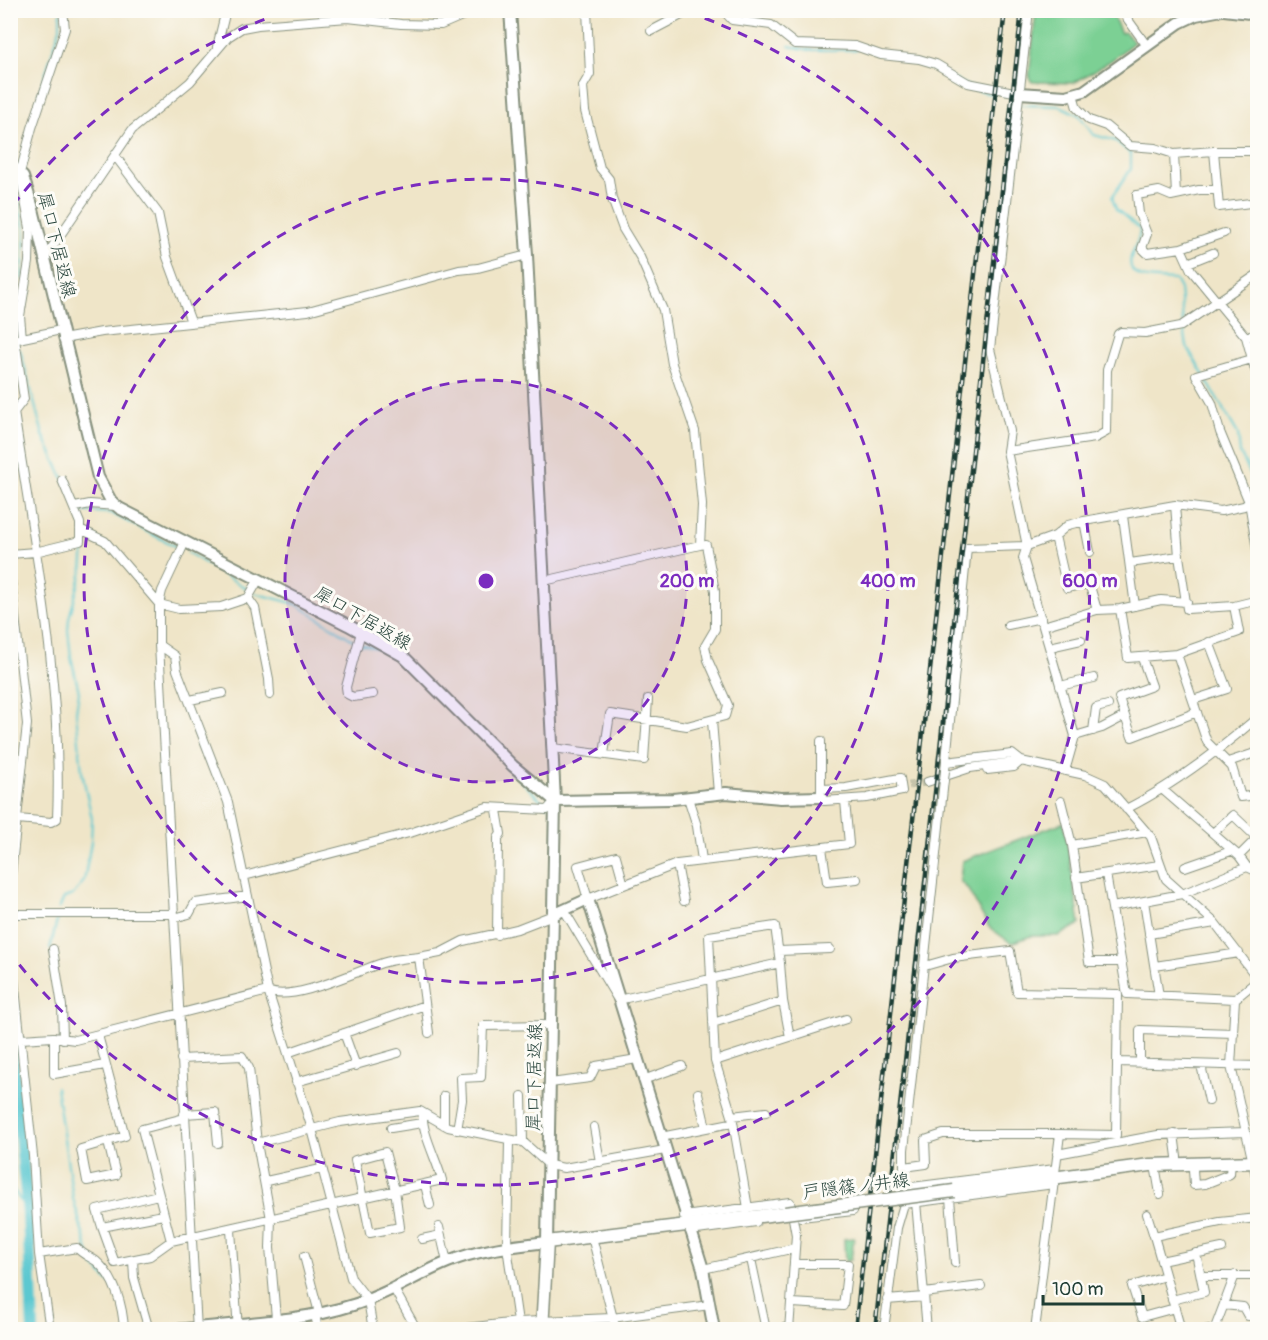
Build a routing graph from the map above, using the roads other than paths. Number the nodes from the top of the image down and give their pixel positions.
1 (63, 10) edge
2 (226, 10) edge
3 (476, 10) edge
4 (510, 10) edge
5 (547, 10) edge
6 (564, 10) edge
7 (587, 10) edge
8 (691, 10) edge
9 (723, 10) edge
10 (1029, 10) edge
11 (1121, 10) edge
12 (1223, 10) edge
13 (1257, 14) edge
14 (651, 32) dead end
15 (1147, 46) junction
16 (217, 47) junction
17 (1019, 93) junction
18 (1073, 94) junction
19 (1214, 151) junction
20 (1257, 151) edge
21 (1174, 154) junction
22 (116, 157) junction
23 (10, 164) edge
24 (20, 173) junction
25 (1217, 190) junction
26 (1176, 195) junction
27 (1257, 202) edge
28 (1224, 233) dead end
29 (1181, 248) junction
30 (1214, 253) dead end
31 (527, 255) junction
32 (44, 259) junction
33 (1188, 263) junction
34 (1257, 274) edge
35 (1218, 302) junction
36 (191, 322) junction
37 (62, 334) junction
38 (1257, 334) edge
39 (1246, 337) junction
40 (16, 339) edge
41 (1252, 358) junction
42 (1257, 380) edge
43 (1007, 451) junction
44 (62, 480) dead end
45 (1249, 502) junction
46 (1175, 505) junction
47 (78, 506) junction
48 (116, 506) junction
49 (1123, 516) junction
50 (1084, 521) junction
51 (84, 530) junction
52 (1054, 536) junction
53 (185, 542) junction
54 (706, 545) dead end
55 (1026, 546) junction
56 (35, 552) junction
57 (1090, 552) dead end
58 (10, 554) edge
59 (1179, 556) junction
60 (1257, 556) edge
61 (1131, 563) junction
62 (10, 571) edge
63 (259, 579) junction
64 (544, 580) junction
65 (248, 598) junction
66 (1257, 600) edge
67 (1186, 602) junction
68 (159, 604) junction
69 (1136, 606) junction
70 (1234, 606) junction
71 (1120, 609) junction
72 (1096, 610) junction
73 (1042, 622) junction
74 (1008, 625) dead end
75 (361, 632) junction
76 (1081, 640) dead end
77 (1209, 642) junction
78 (159, 645) junction
79 (1050, 647) junction
80 (1177, 654) junction
81 (1142, 658) junction
82 (1094, 678) dead end
83 (1060, 686) junction
84 (223, 693) dead end
85 (373, 694) dead end
86 (270, 695) dead end
87 (648, 699) dead end
88 (190, 700) junction
89 (1193, 700) junction
90 (1108, 705) dead end
91 (1197, 712) junction
92 (1125, 716) junction
93 (1257, 717) edge
94 (646, 720) junction
95 (712, 721) junction
96 (1093, 731) junction
97 (1075, 736) junction
98 (821, 741) dead end
99 (553, 748) junction
100 (1215, 751) junction
101 (1257, 752) edge
102 (604, 754) junction
103 (1021, 761) junction
104 (1228, 762) junction
105 (946, 767) junction
106 (1065, 771) junction
107 (944, 781) junction
108 (927, 782) tunnel mouth
109 (897, 788) tunnel mouth
110 (1163, 790) junction
111 (718, 793) junction
112 (821, 793) junction
113 (1257, 795) edge
114 (688, 798) junction
115 (555, 801) junction
116 (845, 801) junction
117 (1061, 801) dead end
118 (1125, 808) junction
119 (497, 810) junction
120 (18, 819) junction
121 (1147, 832) junction
122 (1213, 832) junction
123 (1071, 845) junction
124 (822, 848) junction
125 (1231, 851) junction
126 (1239, 856) junction
127 (702, 860) junction
128 (677, 864) junction
129 (1159, 865) junction
130 (1185, 867) dead end
131 (1247, 867) junction
132 (1257, 872) edge
133 (1106, 874) junction
134 (244, 876) junction
135 (1076, 878) junction
136 (857, 879) dead end
137 (10, 884) edge
138 (624, 885) junction
139 (1182, 894) junction
140 (248, 896) junction
141 (588, 899) junction
142 (684, 901) dead end
143 (1144, 901) junction
144 (1112, 906) junction
145 (564, 910) junction
146 (10, 914) edge
147 (553, 915) junction
148 (174, 916) junction
149 (1215, 923) junction
150 (1149, 933) junction
151 (497, 935) junction
152 (10, 941) edge
153 (830, 948) dead end
154 (53, 949) dead end
155 (779, 951) junction
156 (1239, 953) junction
157 (419, 957) junction
158 (1121, 962) junction
159 (780, 963) junction
160 (925, 966) junction
161 (1155, 966) junction
162 (1257, 979) edge
163 (710, 981) junction
164 (268, 991) junction
165 (1159, 996) junction
166 (1234, 999) junction
167 (618, 1000) junction
168 (783, 1000) junction
169 (425, 1005) junction
170 (179, 1016) junction
171 (846, 1019) dead end
172 (713, 1023) junction
173 (551, 1025) junction
174 (344, 1033) junction
175 (429, 1033) dead end
176 (1234, 1033) junction
177 (98, 1035) junction
178 (790, 1036) junction
179 (54, 1037) junction
180 (21, 1039) junction
181 (63, 1039) junction
182 (290, 1052) junction
183 (398, 1053) dead end
184 (181, 1059) junction
185 (637, 1059) junction
186 (715, 1061) junction
187 (1118, 1062) junction
188 (1140, 1063) junction
189 (105, 1065) junction
190 (1201, 1065) junction
191 (356, 1066) junction
192 (682, 1066) dead end
193 (1231, 1066) junction
194 (1257, 1066) edge
195 (643, 1080) junction
196 (296, 1082) junction
197 (550, 1083) junction
198 (698, 1093) dead end
199 (444, 1096) dead end
200 (522, 1096) dead end
201 (1209, 1101) dead end
202 (766, 1112) dead end
203 (423, 1113) junction
204 (184, 1116) junction
205 (732, 1120) junction
206 (422, 1123) junction
207 (444, 1125) junction
208 (594, 1127) dead end
209 (391, 1128) dead end
210 (706, 1128) junction
211 (312, 1129) junction
212 (457, 1130) junction
213 (1246, 1132) junction
214 (1060, 1134) junction
215 (1174, 1134) junction
216 (661, 1137) junction
217 (1117, 1139) junction
218 (509, 1141) junction
219 (108, 1142) junction
220 (523, 1142) junction
221 (218, 1143) dead end
222 (256, 1143) junction
223 (665, 1150) junction
224 (1057, 1154) junction
225 (1177, 1157) dead end
226 (600, 1162) junction
227 (1231, 1162) junction
228 (1255, 1162) edge
229 (549, 1165) junction
230 (1155, 1165) junction
231 (904, 1167) junction
232 (321, 1169) junction
233 (1193, 1169) dead end
234 (1055, 1177) junction
235 (266, 1181) junction
236 (425, 1185) junction
237 (1257, 1185) edge
238 (904, 1188) junction
239 (394, 1190) junction
240 (1160, 1194) dead end
241 (158, 1195) junction
242 (952, 1195) junction
243 (360, 1197) junction
244 (916, 1202) junction
245 (904, 1204) junction
246 (330, 1205) junction
247 (430, 1205) dead end
248 (748, 1208) junction
249 (853, 1212) dead end
250 (1147, 1214) dead end
251 (163, 1215) junction
252 (789, 1215) junction
253 (1257, 1218) edge
254 (272, 1219) junction
255 (687, 1224) junction
256 (102, 1227) junction
257 (231, 1230) junction
258 (1154, 1236) junction
259 (592, 1237) junction
260 (191, 1238) junction
261 (422, 1239) dead end
262 (171, 1241) junction
263 (547, 1242) junction
264 (507, 1247) junction
265 (795, 1248) junction
266 (1222, 1248) dead end
267 (1196, 1253) junction
268 (39, 1254) junction
269 (304, 1256) dead end
270 (751, 1259) junction
271 (133, 1260) junction
272 (1161, 1261) junction
273 (447, 1262) junction
274 (115, 1263) junction
275 (955, 1263) dead end
276 (99, 1264) junction
277 (794, 1264) junction
278 (703, 1269) junction
279 (1235, 1275) junction
280 (1165, 1276) junction
281 (1202, 1276) junction
282 (1257, 1276) edge
283 (981, 1286) dead end
284 (393, 1289) junction
285 (924, 1295) junction
286 (368, 1300) junction
287 (886, 1300) junction
288 (792, 1303) junction
289 (1174, 1304) junction
290 (711, 1305) junction
291 (1224, 1305) junction
292 (317, 1314) junction
293 (1257, 1315) edge
294 (612, 1318) junction
295 (518, 1322) junction
296 (277, 1324) edge
297 (542, 1325) edge
298 (238, 1326) edge
299 (197, 1328) edge
300 (490, 1328) edge
301 (789, 1328) edge
302 (1181, 1328) edge
303 (50, 1329) edge
304 (124, 1329) edge
305 (149, 1329) edge
306 (176, 1329) edge
307 (318, 1329) edge
308 (373, 1329) edge
309 (417, 1329) edge
310 (449, 1329) edge
311 (616, 1329) edge
312 (714, 1329) edge
313 (765, 1329) edge
314 (774, 1329) edge
315 (884, 1329) edge
316 (927, 1329) edge
317 (1035, 1329) edge
318 (1163, 1329) edge
319 (1205, 1329) edge

1 - 24 street
2 - 16 street
3 - 16 street
4 - 31 street
5 - 6 street
7 - 64 street
8 - 14 street
9 - 17 street
10 - 17 street
11 - 15 street
12 - 13 street
12 - 15 street
15 - 18 street
16 - 22 street
17 - 18 street
17 - 43 street
18 - 21 street
19 - 20 street
19 - 21 street
19 - 25 street
21 - 26 street
22 - 32 street
22 - 36 street
23 - 24 street, 犀口下居返線
24 - 32 street, 犀口下居返線
24 - 40 street
25 - 26 street
25 - 27 street
26 - 29 street
28 - 29 street
29 - 33 street
30 - 33 street
31 - 36 street
31 - 64 street
32 - 37 street, 犀口下居返線
33 - 35 street
34 - 35 street
35 - 39 street
35 - 43 street
36 - 37 street
37 - 40 street
37 - 48 street, 犀口下居返線
38 - 39 street
39 - 41 street
40 - 56 street
41 - 42 street
41 - 45 street
43 - 55 street
44 - 47 street
45 - 46 street
45 - 60 street
46 - 49 street
46 - 59 street
47 - 48 street
47 - 51 street
48 - 53 street, 犀口下居返線
49 - 50 street
49 - 61 street
50 - 52 street
50 - 57 street
51 - 56 street
51 - 68 street
52 - 55 street
52 - 72 street
53 - 63 street, 犀口下居返線
53 - 68 street
54 - 95 street
55 - 73 street
55 - 105 street
56 - 58 street
56 - 120 street
59 - 61 street
59 - 67 street
61 - 69 street
62 - 120 street
63 - 65 street
63 - 75 street, 犀口下居返線
64 - 99 street
65 - 68 street
65 - 86 street
66 - 70 street
67 - 69 street
67 - 70 street
68 - 78 street
69 - 71 street
70 - 77 street
71 - 72 street
71 - 81 street
72 - 73 street
73 - 74 street
73 - 79 street
75 - 85 street
75 - 115 street, 犀口下居返線
76 - 79 street
77 - 80 street
77 - 89 street
78 - 88 street
78 - 148 street
79 - 83 street
80 - 81 street
80 - 89 street
81 - 92 street
82 - 83 street
83 - 97 street
84 - 88 street
87 - 94 street
88 - 134 street
89 - 91 street
90 - 96 street
91 - 92 street
91 - 100 street
92 - 96 street
93 - 100 street
94 - 95 street
94 - 102 street
94 - 102 street
95 - 111 street
96 - 97 street
97 - 106 street
98 - 112 street
99 - 102 street
99 - 115 street
100 - 104 street
100 - 110 street
101 - 104 street
103 - 105 street
103 - 106 street
103 - 107 street
103 - 108 street
104 - 113 street
105 - 107 street, bridge
106 - 118 street
107 - 160 street
109 - 112 street
110 - 118 street
110 - 122 street
111 - 112 street
111 - 114 street
112 - 116 street
112 - 116 street
114 - 115 street
114 - 127 street
115 - 119 street
115 - 147 street, 犀口下居返線
116 - 124 street
117 - 123 street
118 - 121 street
119 - 134 street
119 - 151 street
120 - 137 street
121 - 123 street
121 - 129 street
122 - 125 street
122 - 126 street
123 - 135 street
124 - 127 street
124 - 136 street
125 - 126 street
125 - 130 street
126 - 131 street
127 - 128 street
128 - 138 street
128 - 142 street
129 - 133 street
129 - 139 street
131 - 132 street
131 - 139 street
133 - 135 street
133 - 144 street
134 - 140 street
135 - 158 street
138 - 141 street
138 - 141 street
139 - 143 street
139 - 149 street
140 - 148 street
140 - 164 street
141 - 145 street
141 - 167 street
143 - 144 street
143 - 150 street
144 - 158 street
145 - 147 street
145 - 167 street
146 - 148 street
147 - 151 street
147 - 173 street, 犀口下居返線
148 - 170 street
149 - 150 street
149 - 156 street
150 - 161 street
151 - 157 street
152 - 180 street
153 - 155 street
154 - 181 street
155 - 159 street
155 - 163 street
156 - 161 street
156 - 162 street
157 - 164 street
157 - 169 street
158 - 165 street
159 - 163 street
159 - 168 street
160 - 187 street
160 - 231 street
161 - 165 street
162 - 166 street
163 - 167 street
163 - 172 street
164 - 170 street
164 - 182 street
165 - 166 street
166 - 176 street
167 - 185 street
168 - 172 street
168 - 178 street
169 - 174 street
169 - 175 street
170 - 177 street
170 - 184 street
171 - 178 street
172 - 186 street
173 - 197 street, 犀口下居返線
173 - 212 street
174 - 182 street
174 - 191 street
176 - 188 street
176 - 193 street
177 - 181 street
177 - 189 street
178 - 186 street
179 - 180 street
179 - 181 street
179 - 189 street
180 - 268 street
182 - 196 street
183 - 191 street
184 - 204 street
184 - 222 street
185 - 195 street
185 - 197 street
186 - 205 street
187 - 188 street
187 - 217 street
188 - 190 street
189 - 219 street
190 - 193 street
190 - 201 street
191 - 196 street
192 - 195 street
193 - 194 street
193 - 213 street
195 - 216 street
196 - 211 street
197 - 229 street, 犀口下居返線
198 - 210 street
199 - 207 street
200 - 220 street
202 - 205 street
203 - 206 street
203 - 207 street
203 - 211 street
204 - 221 street
204 - 241 street
204 - 260 street
205 - 210 street
205 - 248 street
206 - 209 street
206 - 236 street
207 - 212 street
208 - 226 street
210 - 216 street
211 - 222 street
211 - 232 street
212 - 218 street
213 - 215 street
213 - 228 street
214 - 217 street
214 - 224 street
214 - 231 street
215 - 217 street
215 - 225 street
216 - 223 street
217 - 224 street
218 - 220 street
218 - 264 street
219 - 219 street
220 - 229 street
222 - 235 street
223 - 226 street
223 - 255 street
224 - 234 street
226 - 229 street
227 - 228 main road, 戸隠篠ノ井線
227 - 230 main road, 戸隠篠ノ井線
227 - 233 street
228 - 237 street
229 - 263 street, 犀口下居返線
230 - 234 main road, 戸隠篠ノ井線
230 - 240 street
231 - 238 street
232 - 235 street
232 - 246 street
234 - 238 street
234 - 242 main road, 戸隠篠ノ井線
234 - 317 street
235 - 254 street
236 - 239 street
236 - 247 street
238 - 245 street
239 - 243 street
239 - 243 street
239 - 243 street
241 - 251 street
241 - 256 street
242 - 244 street
242 - 252 main road, 戸隠篠ノ井線, bridge
242 - 275 street
243 - 246 street
244 - 245 street
244 - 285 street
245 - 287 street
246 - 254 street
246 - 286 street
248 - 252 street
248 - 255 street
249 - 252 street
250 - 258 street
251 - 256 street
251 - 262 street
252 - 255 main road, 戸隠篠ノ井線
252 - 265 street
253 - 258 street
254 - 257 street
254 - 296 street
255 - 259 main road, 戸隠篠ノ井線
255 - 278 street
256 - 274 street
257 - 260 street
257 - 298 street
258 - 272 street
259 - 263 main road, 戸隠篠ノ井線
259 - 294 street
260 - 262 street
260 - 299 street
261 - 273 street
262 - 271 street
263 - 264 street
263 - 297 main road
264 - 273 street
264 - 295 street
265 - 270 street
265 - 277 street
266 - 267 street
267 - 272 street
267 - 281 street
268 - 276 street
268 - 303 street
269 - 292 street
270 - 278 street
270 - 313 street
271 - 274 street
271 - 305 street
272 - 280 street
273 - 284 street
274 - 276 street
276 - 304 street
277 - 288 street
277 - 288 street
278 - 290 street
279 - 281 street
279 - 282 street
279 - 291 street
280 - 289 street
280 - 289 street
281 - 289 street
283 - 285 street
284 - 286 street
284 - 309 street
285 - 287 street
285 - 316 street
286 - 292 street
286 - 308 street
287 - 315 street
288 - 301 street
289 - 302 street
290 - 294 street
290 - 312 street
291 - 293 street
291 - 319 street
292 - 296 street
292 - 307 street
294 - 297 street
294 - 311 street
295 - 297 street
295 - 300 street
296 - 298 street
298 - 299 street
299 - 306 street
300 - 310 street
301 - 314 street
302 - 318 street

